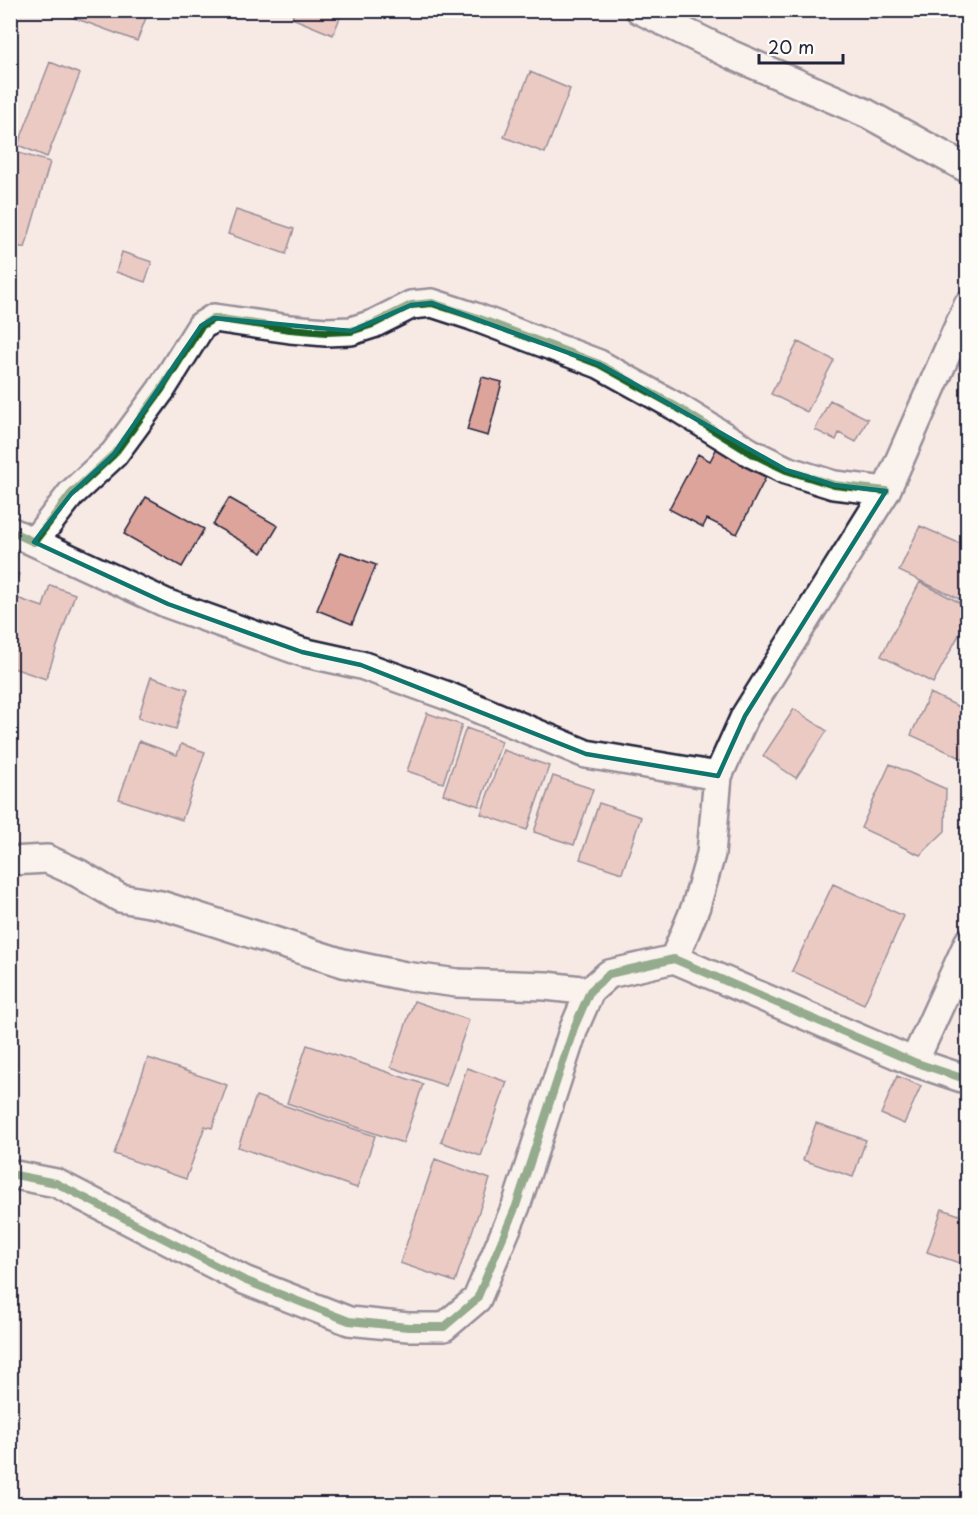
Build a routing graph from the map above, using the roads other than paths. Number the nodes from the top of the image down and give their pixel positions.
1 (640, 10) edge
2 (968, 169) edge
3 (968, 305) edge
4 (886, 492) junction
5 (22, 537) edge
6 (718, 776) junction
7 (10, 861) edge
8 (968, 944) edge
9 (674, 959) junction
10 (590, 991) junction
11 (914, 1062) junction
12 (968, 1080) edge
13 (10, 1174) edge

1 - 2 street
3 - 4 street
4 - 5 street
4 - 6 street
5 - 6 street
6 - 9 street
7 - 10 street
8 - 11 street
9 - 10 street
9 - 11 street
10 - 13 street
11 - 12 street

